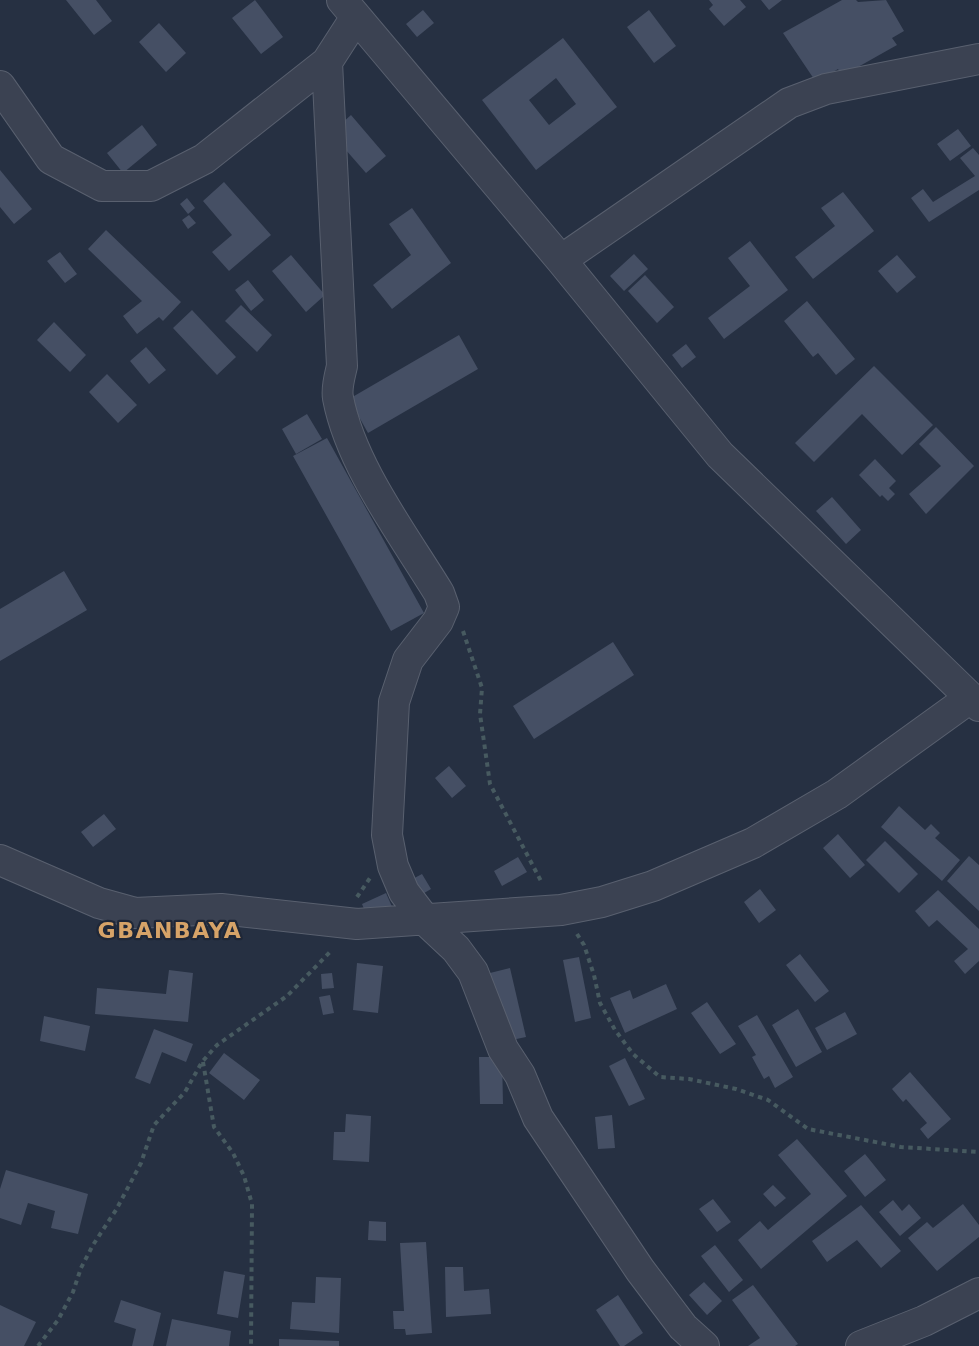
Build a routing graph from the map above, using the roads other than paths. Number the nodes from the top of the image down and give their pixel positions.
1 (349, 8) edge
2 (979, 58) edge
3 (327, 62) junction
4 (0, 86) edge
5 (561, 260) junction
6 (974, 702) edge
7 (0, 860) edge
8 (426, 921) junction
9 (979, 1293) edge
10 (704, 1346) edge
11 (861, 1346) edge

1 - 3 street
1 - 5 street
2 - 5 street
3 - 4 street
3 - 8 street
5 - 6 street
6 - 8 street
7 - 8 street
8 - 10 street
9 - 11 street

